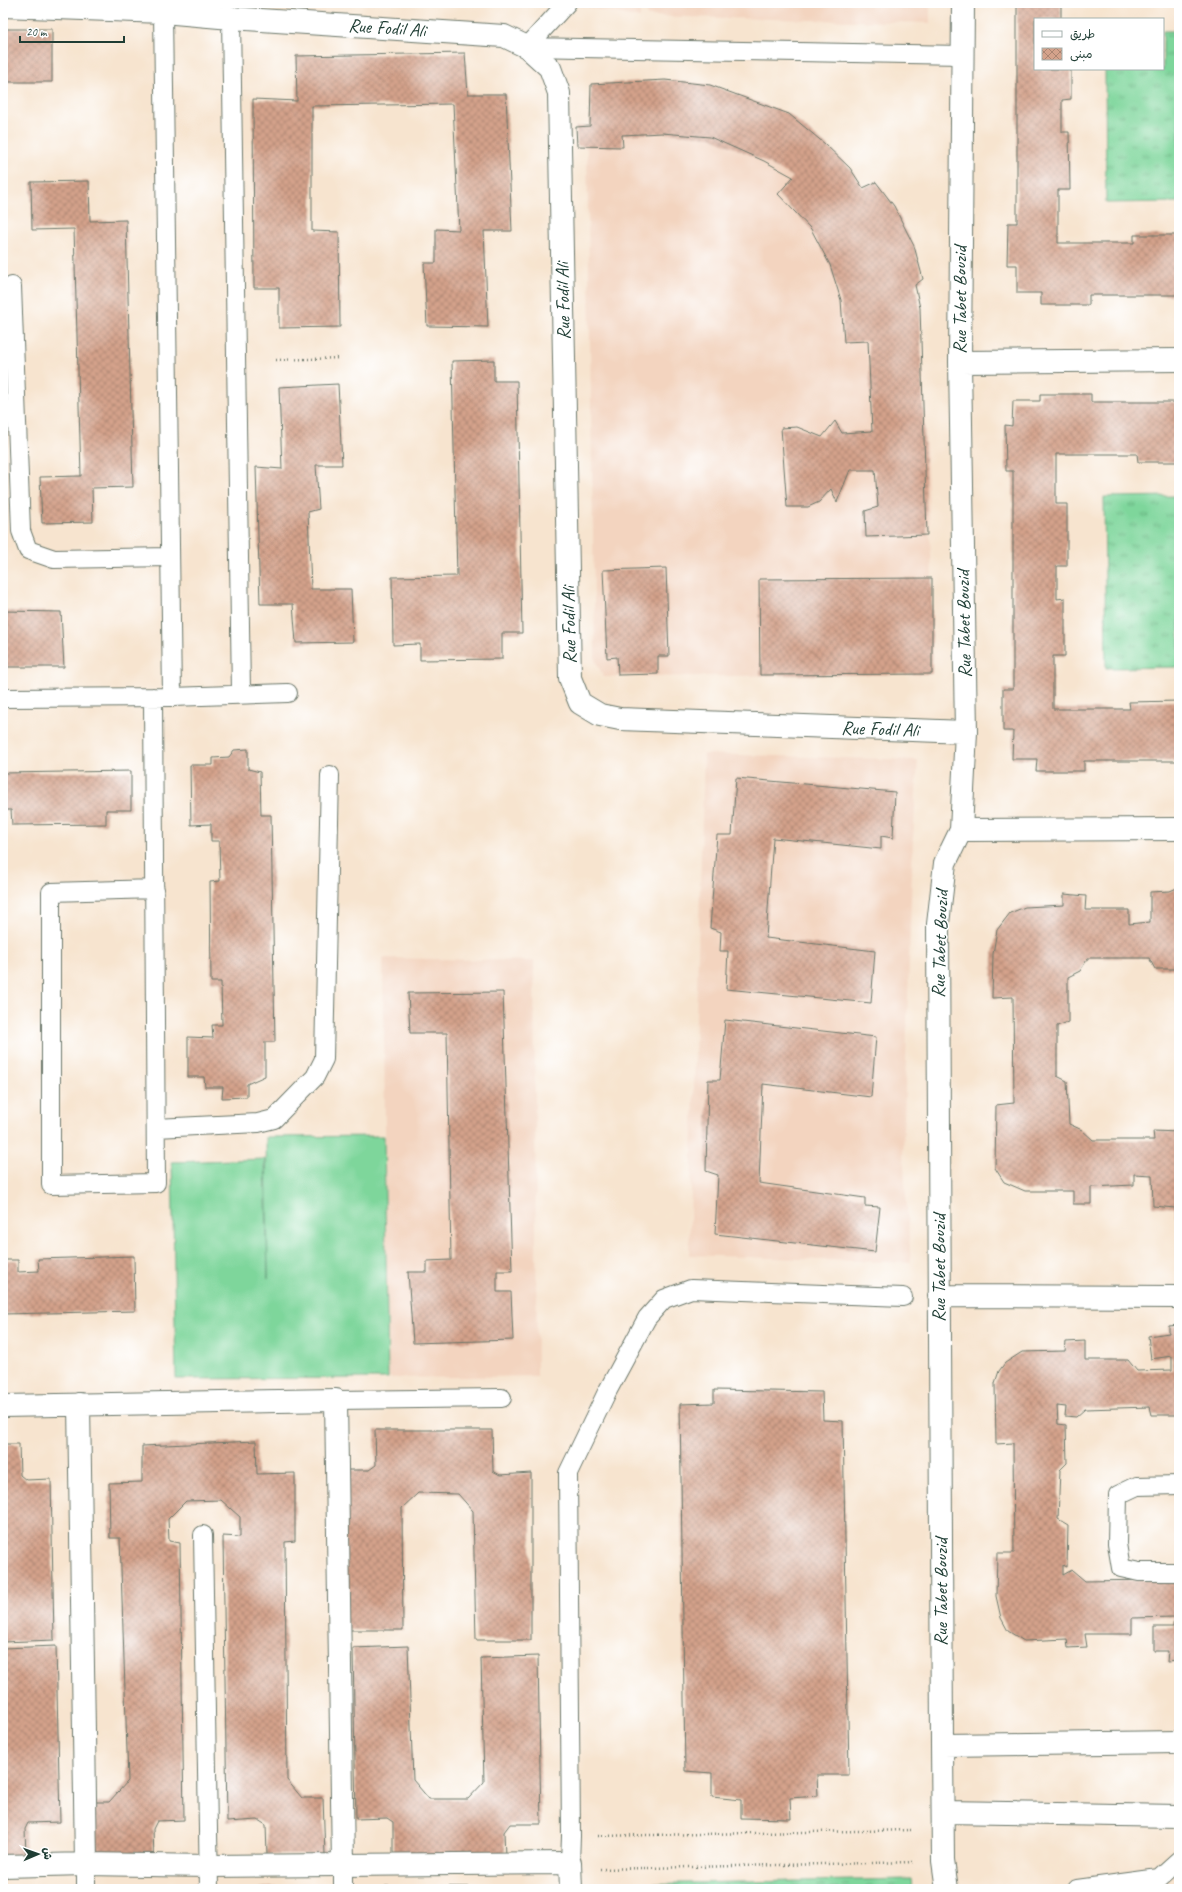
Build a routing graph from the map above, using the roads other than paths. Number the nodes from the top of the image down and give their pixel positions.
1 (567, 3) edge
2 (963, 3) edge
3 (3, 6) edge
4 (163, 12) junction
5 (231, 18) junction
6 (527, 48) junction
7 (962, 55) junction
8 (12, 286) dead end
9 (1179, 360) edge
10 (960, 362) junction
11 (170, 557) junction
12 (241, 693) junction
13 (288, 693) dead end
14 (172, 696) junction
15 (153, 697) junction
16 (3, 698) edge
17 (966, 732) junction
18 (330, 775) dead end
19 (961, 830) junction
20 (1179, 830) edge
21 (155, 889) junction
22 (156, 1128) junction
23 (939, 1296) junction
24 (903, 1297) dead end
25 (1179, 1297) edge
26 (502, 1398) dead end
27 (336, 1400) junction
28 (78, 1404) junction
29 (3, 1406) edge
30 (1179, 1485) edge
31 (203, 1535) dead end
32 (1179, 1572) edge
33 (1179, 1742) edge
34 (942, 1745) junction
35 (1179, 1816) edge
36 (944, 1820) junction
37 (1179, 1860) edge
38 (86, 1864) junction
39 (343, 1865) junction
40 (3, 1866) edge
41 (208, 1866) junction
42 (571, 1874) edge
43 (86, 1889) edge
44 (209, 1889) edge
45 (343, 1889) edge
46 (947, 1889) edge
47 (1077, 1889) edge

1 - 6 lane
2 - 7 street, Rue Tabet Bouzid
3 - 4 street, Rue Fodil Ali
4 - 5 street, Rue Fodil Ali
4 - 11 lane
5 - 6 street, Rue Fodil Ali
5 - 12 lane
6 - 7 lane
6 - 17 street, Rue Fodil Ali
7 - 10 street, Rue Tabet Bouzid
8 - 11 lane
9 - 10 street
10 - 17 street, Rue Tabet Bouzid
11 - 14 lane
12 - 13 lane
12 - 14 lane
14 - 15 lane
15 - 16 lane
15 - 21 lane
17 - 19 street, Rue Tabet Bouzid
18 - 22 lane
19 - 20 street
19 - 23 street, Rue Tabet Bouzid
21 - 22 lane
21 - 22 lane
23 - 25 street
23 - 34 street, Rue Tabet Bouzid
24 - 42 lane
26 - 27 lane
27 - 28 street
27 - 39 street
28 - 29 street
28 - 38 street
30 - 32 lane
31 - 41 lane
33 - 34 street
34 - 36 street, Rue Tabet Bouzid
35 - 36 street
36 - 46 street, Rue Tabet Bouzid
37 - 47 lane
38 - 40 street
38 - 41 street
38 - 43 lane
39 - 41 street
39 - 42 street
39 - 45 lane
41 - 44 lane

